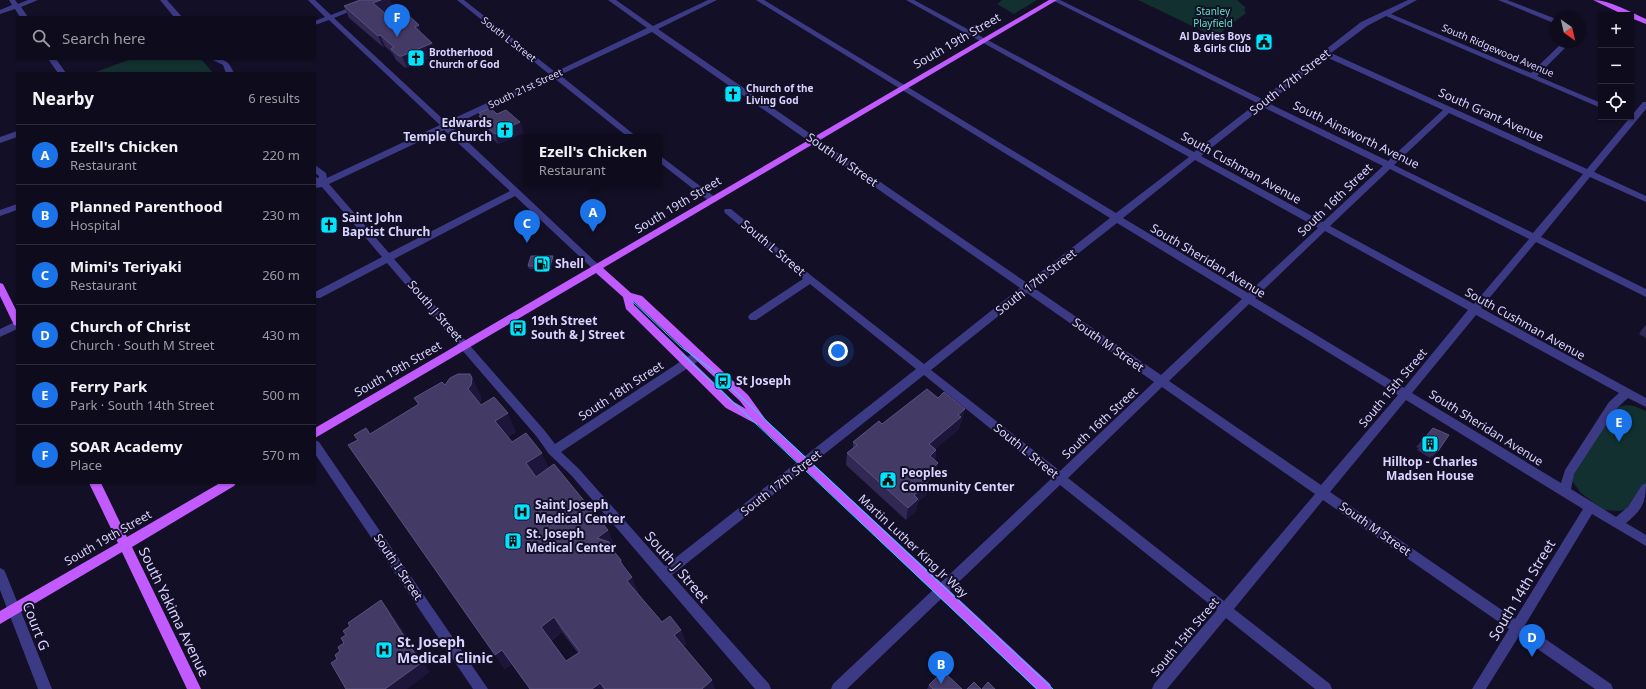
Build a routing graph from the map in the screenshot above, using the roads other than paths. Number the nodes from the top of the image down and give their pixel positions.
1 (36, 0) edge
2 (163, 0) edge
3 (311, 0) edge
4 (375, 0) edge
5 (460, 0) edge
6 (611, 0) edge
7 (714, 0) edge
8 (759, 0) edge
9 (909, 0) edge
10 (1055, 0) edge
11 (1414, 0) edge
12 (1501, 0) edge
13 (1596, 0) edge
14 (14, 3) edge
15 (0, 12) edge
16 (1624, 12) edge
17 (1386, 14) junction
18 (23, 16) edge
19 (177, 16) edge
20 (1634, 16) edge
21 (330, 18) junction
22 (1550, 20) edge
23 (1646, 22) edge
24 (316, 23) edge
25 (654, 29) junction
26 (984, 41) junction
27 (1561, 48) edge
28 (1326, 54) junction
29 (53, 60) edge
30 (219, 60) edge
31 (61, 72) edge
32 (223, 72) edge
33 (230, 72) edge
34 (555, 74) junction
35 (1532, 76) junction
36 (904, 88) junction
37 (1263, 103) junction
38 (1646, 104) edge
39 (1598, 105) edge
40 (1448, 109) junction
41 (1634, 114) edge
42 (1629, 120) edge
43 (446, 125) junction
44 (16, 134) edge
45 (629, 134) edge
46 (0, 140) edge
47 (814, 141) junction
48 (1195, 157) junction
49 (662, 160) edge
50 (1390, 166) junction
51 (316, 169) edge
52 (1589, 173) junction
53 (318, 183) edge
54 (516, 192) junction
55 (1646, 199) edge
56 (712, 200) junction
57 (16, 207) edge
58 (728, 211) dead end
59 (0, 212) edge
60 (1116, 219) junction
61 (1324, 228) junction
62 (1535, 238) junction
63 (388, 258) junction
64 (597, 268) junction
65 (810, 279) junction
66 (0, 286) edge
67 (1027, 289) junction
68 (1646, 293) edge
69 (317, 295) dead end
70 (628, 296) junction
71 (1249, 299) junction
72 (1475, 310) junction
73 (753, 317) dead end
74 (16, 320) edge
75 (16, 325) edge
76 (0, 333) edge
77 (465, 346) junction
78 (699, 355) junction
79 (686, 363) junction
80 (925, 370) junction
81 (1162, 382) junction
82 (1406, 393) junction
83 (1627, 393) junction
84 (1646, 403) edge
85 (762, 422) junction
86 (316, 432) edge
87 (546, 439) junction
88 (316, 446) edge
89 (558, 448) junction
90 (568, 464) junction
91 (805, 464) junction
92 (1061, 478) junction
93 (95, 484) edge
94 (228, 484) edge
95 (1646, 488) edge
96 (1565, 491) junction
97 (1322, 493) junction
98 (1590, 506) junction
99 (1618, 523) junction
100 (1646, 540) edge
101 (125, 545) junction
102 (0, 574) edge
103 (664, 574) junction
104 (941, 592) junction
105 (14, 610) junction
106 (1225, 610) junction
107 (0, 618) edge
108 (1517, 627) junction
109 (45, 689) edge
110 (194, 689) edge
111 (481, 689) edge
112 (764, 689) edge
113 (838, 689) edge
114 (1045, 689) edge
115 (1159, 689) edge
116 (1325, 689) edge
117 (1479, 689) edge
118 (1606, 689) edge

1 - 14 street
2 - 19 street
3 - 21 street, Martin Luther King Jr Way
4 - 21 street
5 - 34 street, South L Street
6 - 25 street, South M Street
7 - 25 street, South 21st Street
8 - 36 street, South Sheridan Avenue
9 - 26 street, South Cushman Avenue
10 - 26 main road, South 19th Street
10 - 37 street, South Ainsworth Avenue
11 - 17 street, South 17th Street
12 - 22 street
13 - 16 main road
14 - 15 street
14 - 18 street
17 - 28 street, South 17th Street
17 - 35 street, South Ridgewood Avenue
20 - 23 main road
21 - 24 street
21 - 43 street, Martin Luther King Jr Way
25 - 34 street, South 21st Street
25 - 47 street, South M Street
26 - 36 main road, South 19th Street
26 - 48 street, South Cushman Avenue
27 - 35 street
28 - 37 street, South 17th Street
28 - 40 street, South Grant Avenue
29 - 31 street
30 - 32 street
30 - 33 street
34 - 43 street, South 21st Street
34 - 45 street, South L Street
35 - 39 street, South Ridgewood Avenue
36 - 47 main road, South 19th Street
36 - 60 street, South Sheridan Avenue
37 - 48 street, South 17th Street
37 - 50 street, South Ainsworth Avenue
38 - 41 street, South 15th Street
40 - 50 street, South 16th Street
40 - 52 street, South Grant Avenue
42 - 52 street, South 15th Street
43 - 53 street, South 21st Street
43 - 54 street, Martin Luther King Jr Way
44 - 46 street
47 - 56 main road, South 19th Street
47 - 67 street, South M Street
48 - 60 street, South 17th Street
48 - 61 street, South Cushman Avenue
49 - 56 street
50 - 61 street, South 16th Street
50 - 62 street, South Ainsworth Avenue
51 - 53 street, South J Street
52 - 55 street, South Grant Avenue
52 - 62 street, South 15th Street
53 - 63 street, South J Street
54 - 63 street
54 - 64 street, Martin Luther King Jr Way
56 - 64 main road, South 19th Street
57 - 59 street
58 - 65 street, South L Street
60 - 67 street, South 17th Street
60 - 71 street, South Sheridan Avenue
61 - 71 street, South 16th Street
61 - 72 street, South Cushman Avenue
62 - 68 street, South Ainsworth Avenue
62 - 72 street, South 15th Street
63 - 69 street
63 - 77 street, South J Street
64 - 70 main road, Martin Luther King Jr Way
64 - 77 main road, South 19th Street
65 - 73 street
65 - 80 street, South L Street
66 - 74 main road
67 - 80 street, South 17th Street
67 - 81 street, South M Street
70 - 78 main road, Martin Luther King Jr Way
70 - 79 main road, Martin Luther King Jr Way
71 - 81 street, South 16th Street
71 - 82 street, South Sheridan Avenue
72 - 82 street, South 15th Street
72 - 83 street, South Cushman Avenue
75 - 76 street
77 - 86 main road, South 19th Street
77 - 87 street, South J Street
78 - 79 street, South 18th Street
78 - 85 main road, Martin Luther King Jr Way
79 - 85 main road, Martin Luther King Jr Way
79 - 89 street, South 18th Street
80 - 91 street, South 17th Street
80 - 92 street, South L Street
81 - 92 street, South 16th Street
81 - 97 street, South M Street
82 - 96 street, South Sheridan Avenue
82 - 97 street, South 15th Street
83 - 84 street, South Cushman Avenue
83 - 96 street
85 - 91 main road, Martin Luther King Jr Way
87 - 89 street
87 - 90 street
88 - 111 street, South I Street
89 - 90 street
90 - 103 street, South J Street
91 - 103 street, South 17th Street
91 - 104 main road, Martin Luther King Jr Way
92 - 104 street, South 16th Street
92 - 106 street, South L Street
93 - 101 main road, South Yakima Avenue
94 - 101 main road, South 19th Street
95 - 99 street
96 - 98 street, South Sheridan Avenue
97 - 106 street, South 15th Street
97 - 108 street, South M Street
98 - 99 street, South Sheridan Avenue
98 - 108 street, South 14th Street
99 - 100 street, South Sheridan Avenue
101 - 105 main road, South 19th Street
101 - 110 main road, South Yakima Avenue
102 - 105 street, Court G
103 - 112 street, South J Street
104 - 113 street, South 16th Street
104 - 114 main road, Martin Luther King Jr Way
105 - 107 main road, South 19th Street
105 - 109 street, Court G
106 - 115 street, South 15th Street
106 - 116 street, South L Street
108 - 117 street, South 14th Street
108 - 118 street, South M Street

